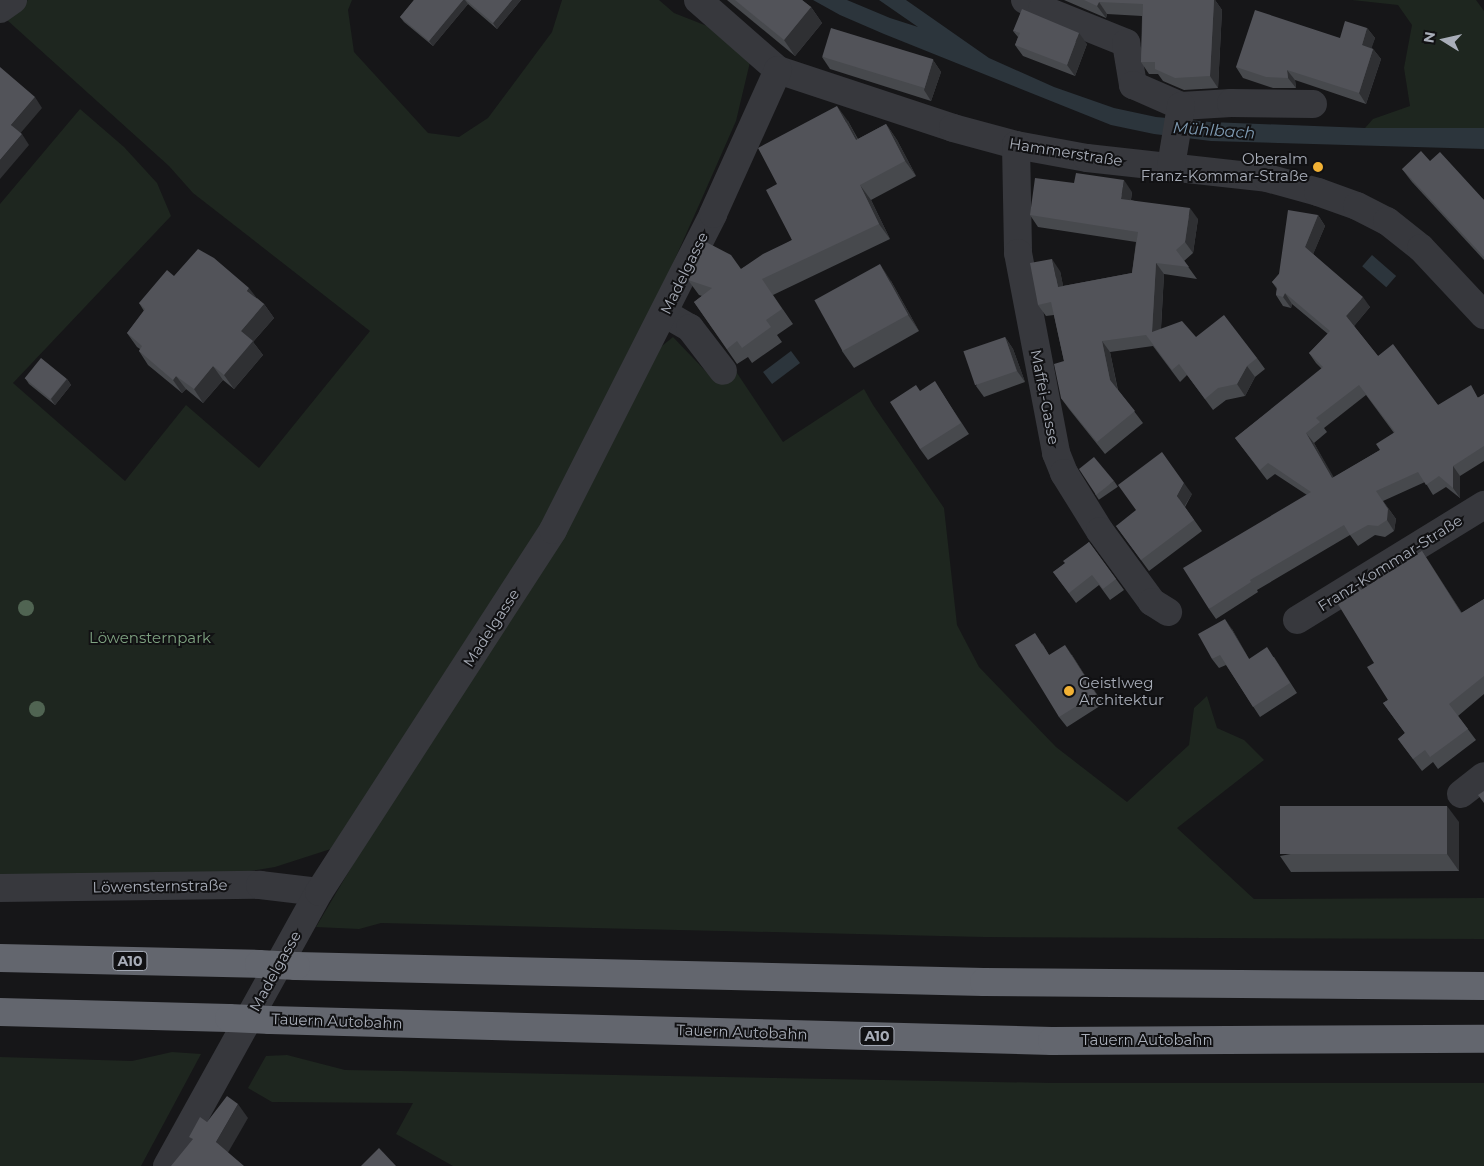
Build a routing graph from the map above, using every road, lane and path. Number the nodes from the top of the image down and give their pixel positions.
1 (698, 0) edge
2 (1025, 0) edge
3 (778, 70) junction
4 (1313, 104) dead end
5 (1180, 112) junction
6 (1016, 145) junction
7 (1173, 159) junction
8 (664, 313) junction
9 (1484, 315) edge
10 (723, 371) dead end
11 (1484, 505) edge
12 (1168, 612) dead end
13 (1297, 620) dead end
14 (1484, 776) edge
15 (1461, 794) dead end
16 (0, 888) edge
17 (319, 892) junction
18 (0, 958) edge
19 (1484, 986) edge
20 (0, 1012) edge
21 (1484, 1039) edge
22 (167, 1166) edge

1 - 3 street, Hammerstraße
2 - 5 street
3 - 6 street, Hammerstraße
3 - 8 street, Madelgasse
4 - 5 street
5 - 7 street
6 - 7 street, Hammerstraße
6 - 12 street, Maffei-Gasse
7 - 9 street, Hammerstraße
8 - 10 street
8 - 17 street, Madelgasse
11 - 13 street, Franz-Kommar-Straße
14 - 15 street
16 - 17 street, Löwensternstraße
17 - 22 street, Madelgasse
18 - 19 highway, A10, bridge
20 - 21 highway, Tauern Autobahn / A10, bridge

